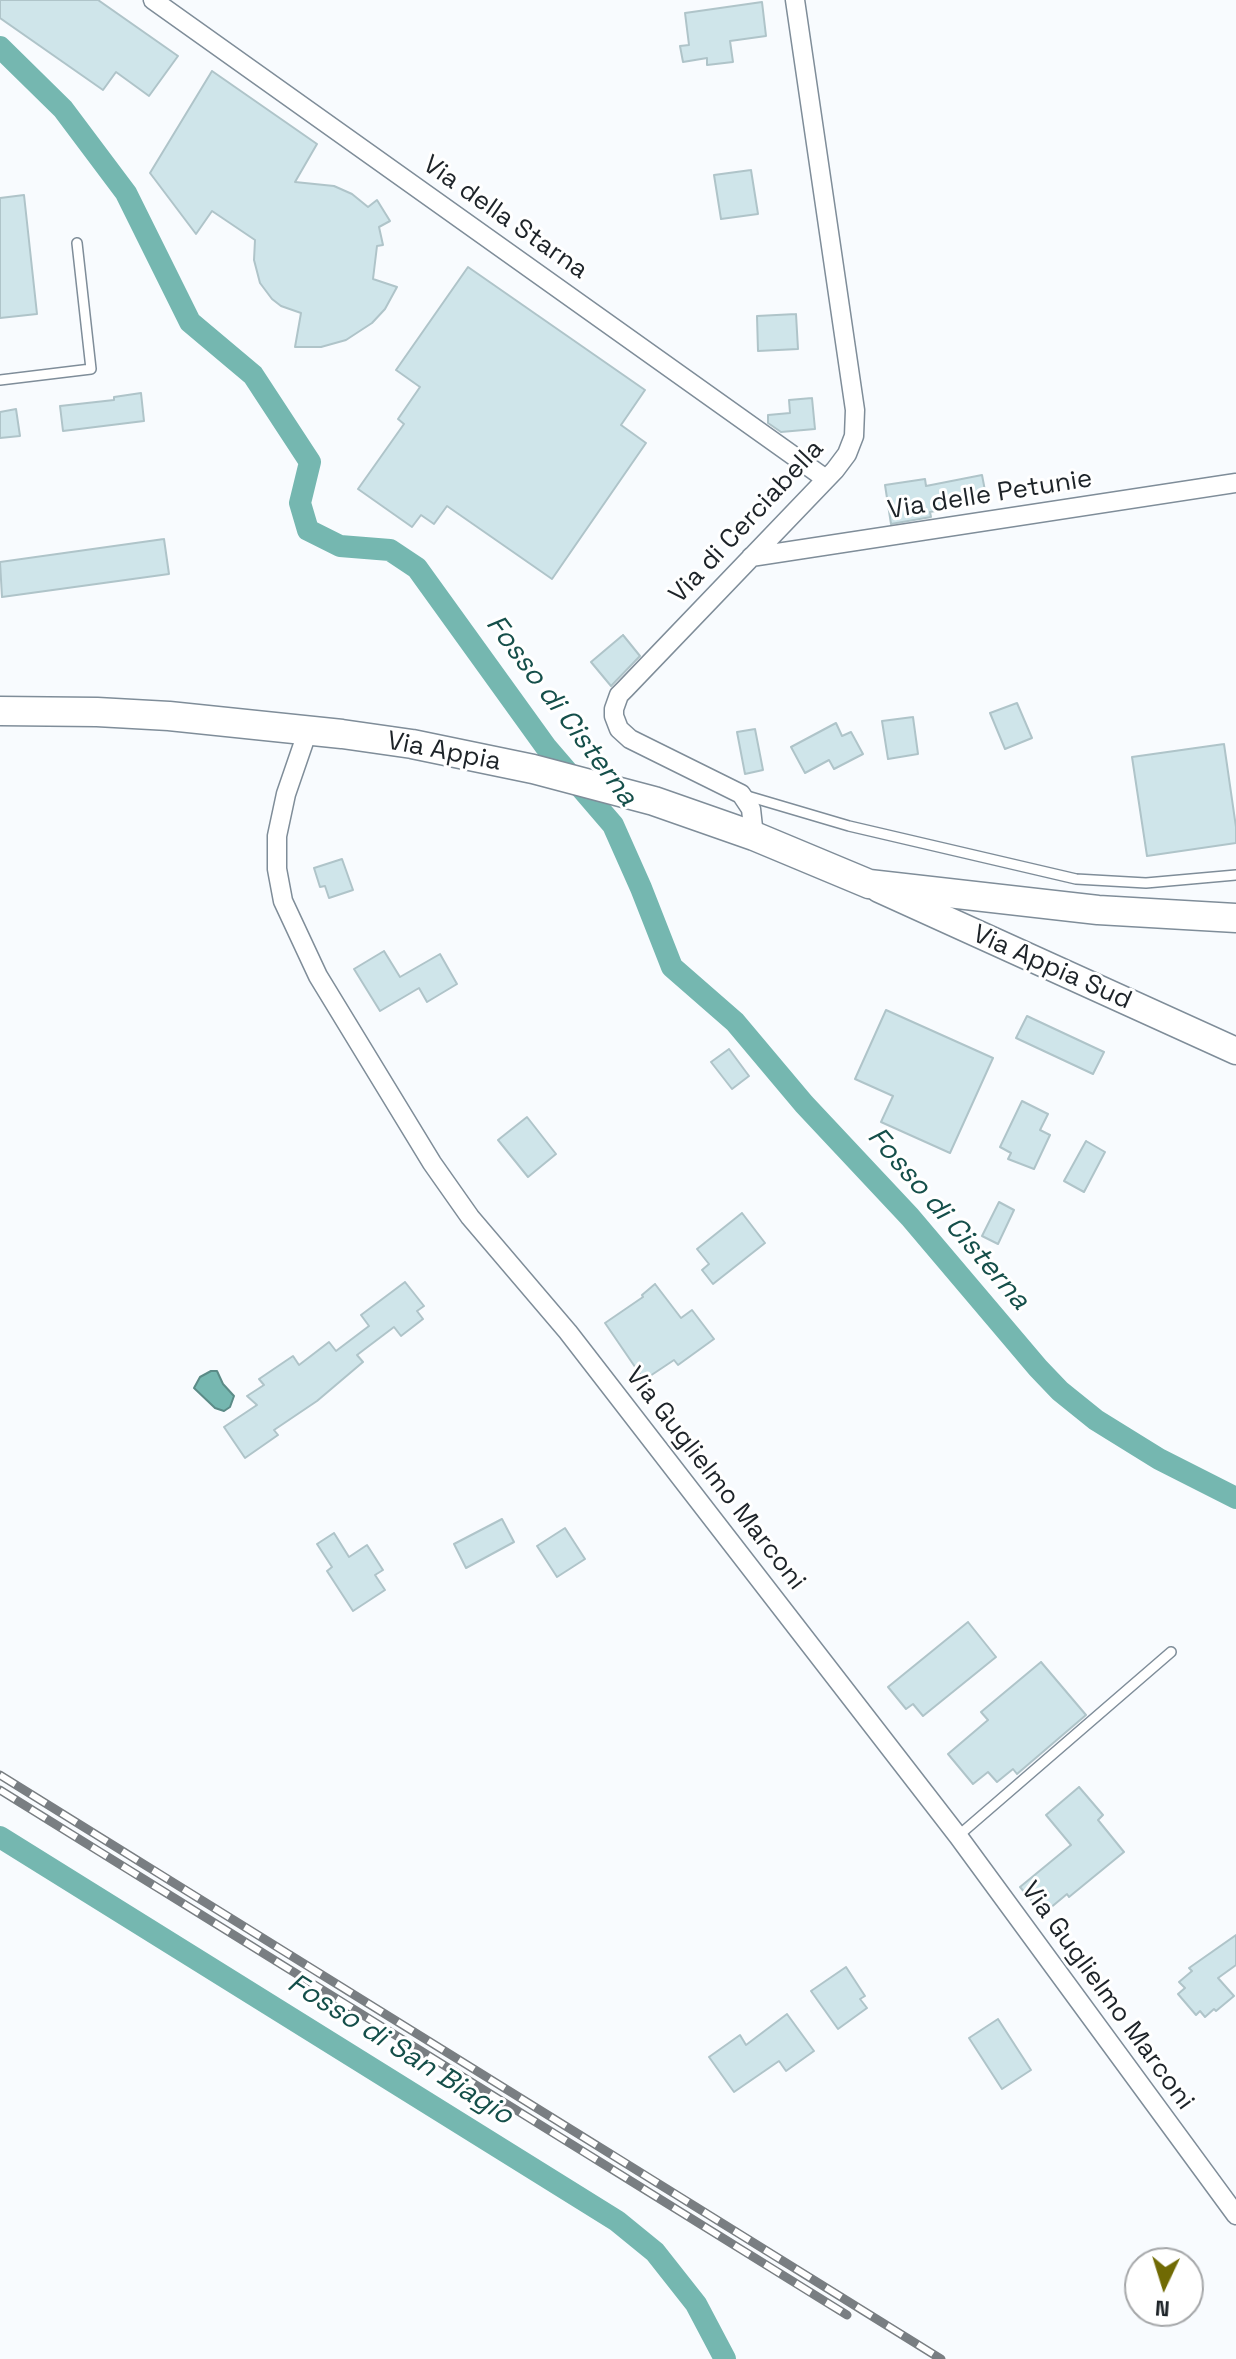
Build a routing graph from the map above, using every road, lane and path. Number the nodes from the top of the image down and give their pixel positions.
1 (153, 0) edge
2 (795, 0) edge
3 (77, 243) dead end
4 (0, 380) edge
5 (826, 479) junction
6 (1236, 483) edge
7 (751, 557) junction
8 (0, 711) edge
9 (308, 730) junction
10 (741, 794) junction
11 (754, 836) junction
12 (1236, 875) edge
13 (869, 884) junction
14 (1236, 918) edge
15 (1236, 1051) edge
16 (1171, 1652) dead end
17 (958, 1836) junction
18 (1236, 2215) edge

1 - 5 street, Via della Starna
2 - 5 street, Via di Cerciabella
3 - 4 lane
5 - 7 street, Via di Cerciabella
6 - 7 street, Via delle Petunie
7 - 10 street, Via di Cerciabella
8 - 9 main road, Via Appia
9 - 11 main road, Via Appia
9 - 17 street, Via Guglielmo Marconi
10 - 11 street
10 - 12 lane
11 - 13 main road, Via Appia
13 - 14 main road, Via Appia
13 - 15 main road, Via Appia Sud
16 - 17 lane
17 - 18 street, Via Guglielmo Marconi

